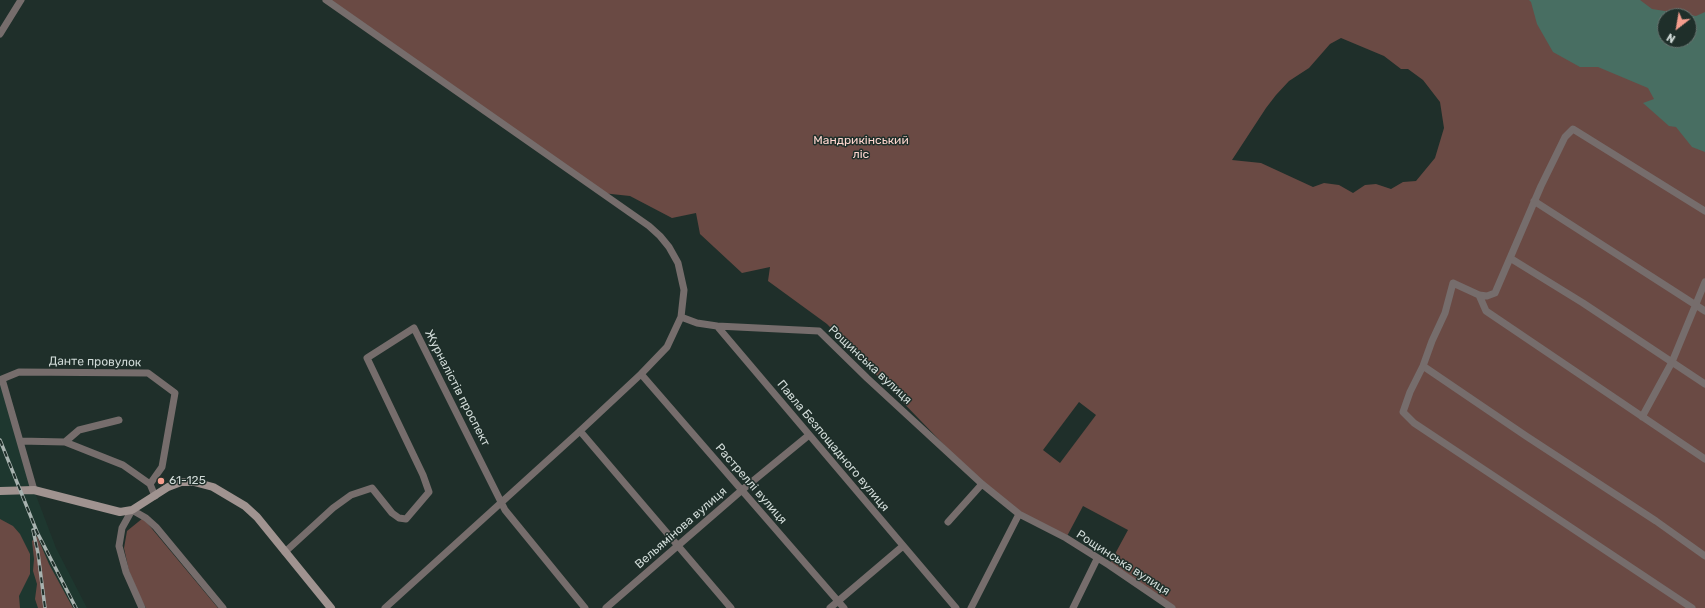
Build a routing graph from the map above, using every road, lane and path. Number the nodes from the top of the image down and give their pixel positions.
1 (21, 0) edge
2 (326, 0) edge
3 (0, 34) edge
4 (1534, 201) junction
5 (1705, 211) edge
6 (1510, 258) junction
7 (1705, 282) edge
8 (1479, 295) junction
9 (1696, 305) junction
10 (1705, 311) edge
11 (681, 317) junction
12 (717, 326) junction
13 (1672, 362) junction
14 (1423, 366) junction
15 (641, 374) junction
16 (1705, 384) edge
17 (1642, 418) junction
18 (119, 420) dead end
19 (580, 431) junction
20 (809, 435) junction
21 (20, 441) junction
22 (65, 442) junction
23 (1705, 458) edge
24 (150, 484) junction
25 (982, 484) junction
26 (0, 490) edge
27 (34, 490) junction
28 (742, 490) junction
29 (155, 496) junction
30 (500, 502) junction
31 (132, 510) junction
32 (1019, 514) junction
33 (948, 522) dead end
34 (677, 545) junction
35 (903, 546) junction
36 (285, 552) junction
37 (1705, 556) edge
38 (1098, 558) junction
39 (838, 601) junction
40 (142, 608) edge
41 (223, 608) edge
42 (331, 608) edge
43 (385, 608) edge
44 (585, 608) edge
45 (606, 608) edge
46 (731, 608) edge
47 (830, 608) edge
48 (844, 608) edge
49 (956, 608) edge
50 (971, 608) edge
51 (1073, 608) edge
52 (1172, 608) edge
53 (1692, 608) edge

1 - 3 street
2 - 11 street
4 - 5 street
4 - 6 street
4 - 9 street
6 - 8 street
6 - 13 street
7 - 9 street
8 - 14 street
8 - 17 street
9 - 10 street
9 - 13 street
11 - 12 street
11 - 15 street
12 - 20 street, Павла Безпощадного вулиця
12 - 25 street, Рощинська вулиця
13 - 16 street
13 - 17 street
14 - 37 street
14 - 53 street
15 - 19 street
15 - 28 street, Растреллі вулиця
17 - 23 street
18 - 22 street
19 - 30 street
19 - 34 street
20 - 28 street, Вельямінова вулиця
20 - 35 street, Павла Безпощадного вулиця
21 - 22 street
21 - 24 street, Данте провулок
21 - 27 street, Данте провулок
22 - 24 street
24 - 29 street
25 - 32 street, Рощинська вулиця
25 - 33 street
26 - 27 main road
27 - 31 main road
28 - 34 street, Вельямінова вулиця
28 - 39 street, Растреллі вулиця
29 - 31 main road
29 - 36 main road
30 - 36 street, Журналістів проспект
30 - 43 street
30 - 44 street
31 - 40 street
31 - 41 street
32 - 38 street, Рощинська вулиця
32 - 50 street
34 - 45 street, Вельямінова вулиця
34 - 46 street
35 - 39 street
35 - 49 street, Павла Безпощадного вулиця
36 - 42 main road
38 - 51 street
38 - 52 street, Рощинська вулиця
39 - 47 street
39 - 48 street, Растреллі вулиця

